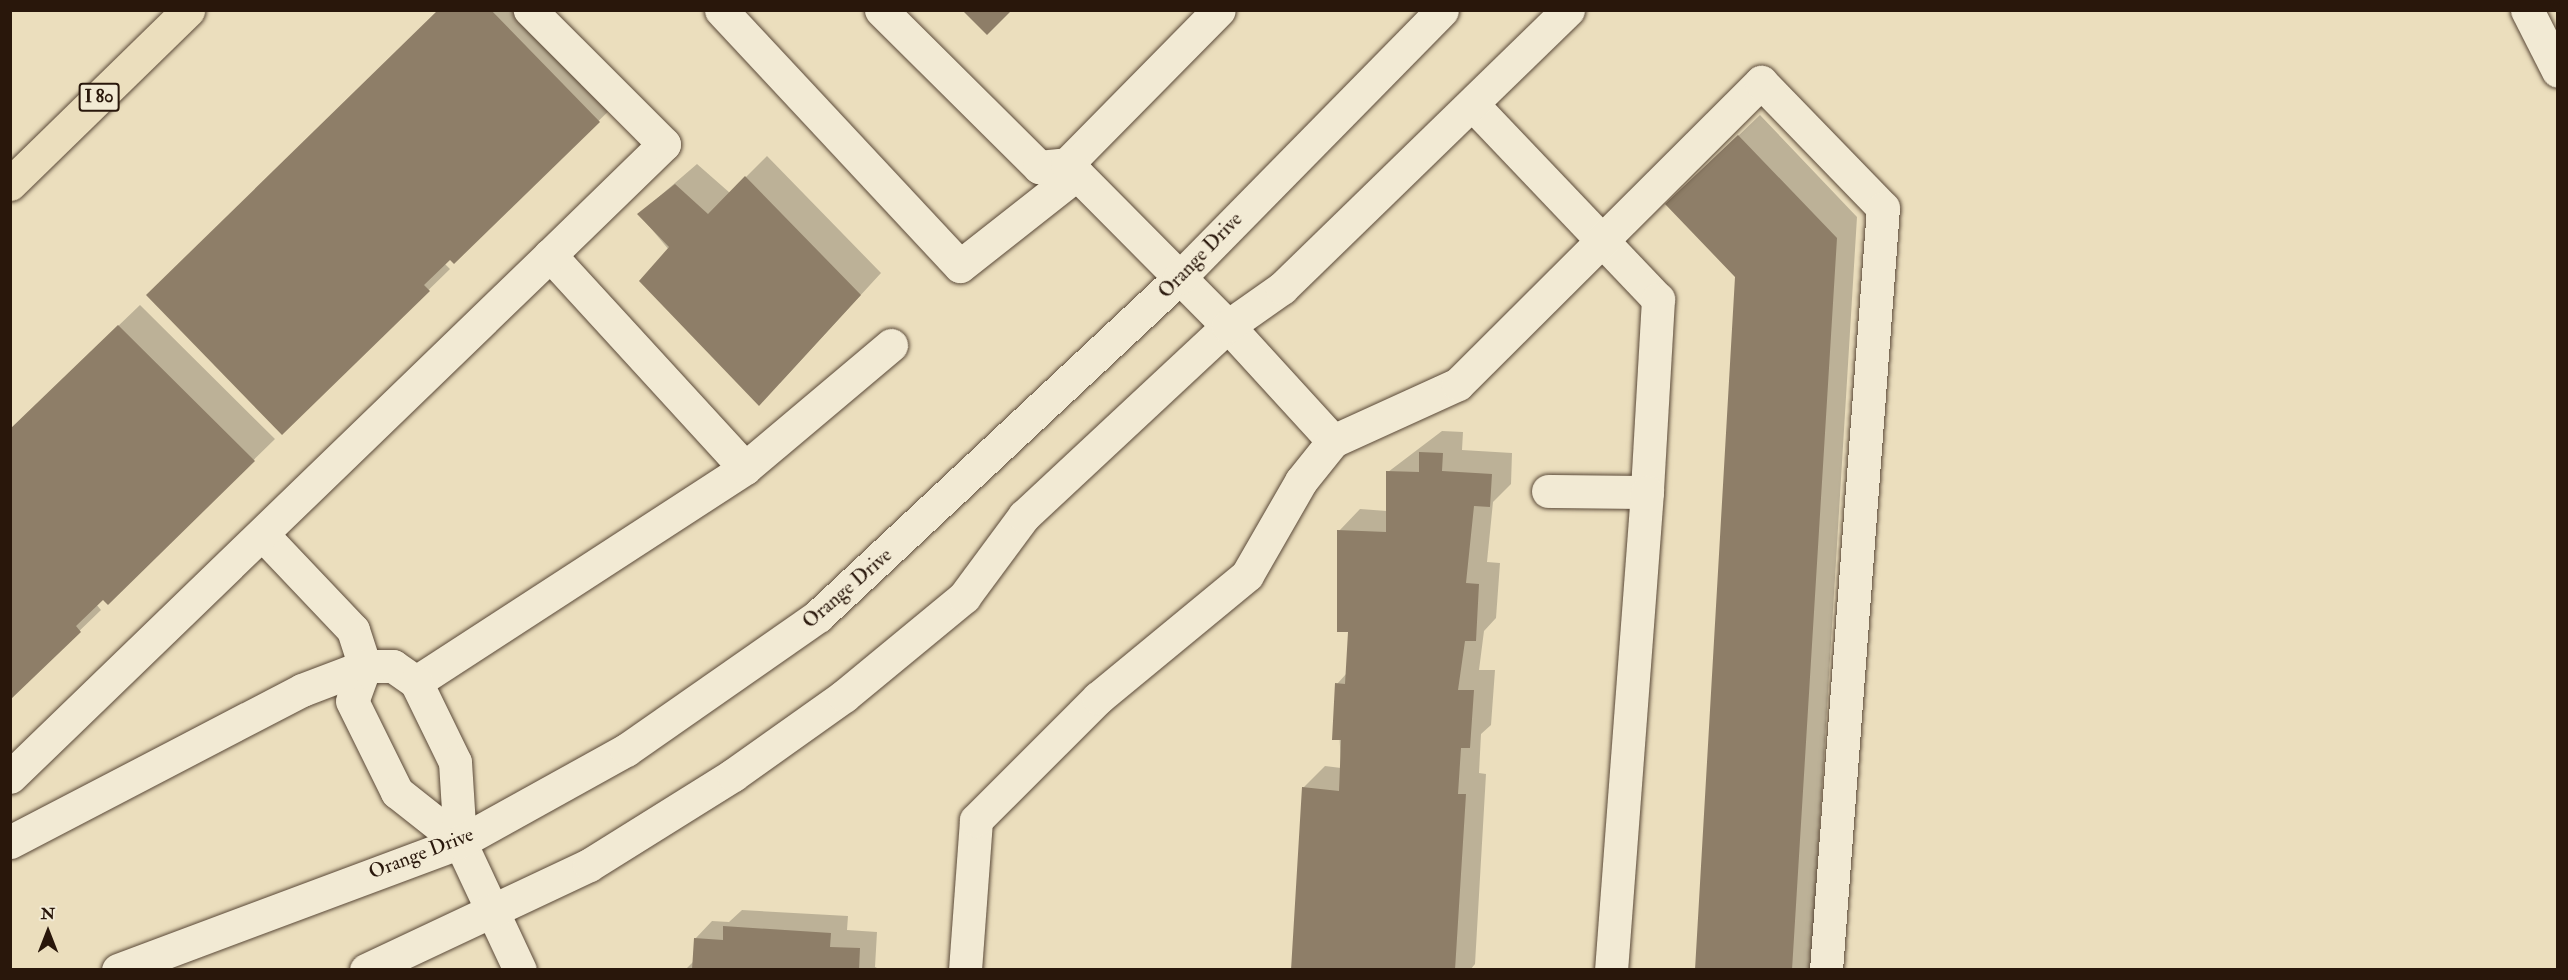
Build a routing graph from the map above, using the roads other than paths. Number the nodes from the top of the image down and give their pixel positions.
1 (188, 10) edge
2 (530, 10) edge
3 (721, 10) edge
4 (881, 10) edge
5 (1219, 10) edge
6 (1442, 10) edge
7 (1568, 10) edge
8 (2527, 10) edge
9 (2558, 71) edge
10 (1474, 106) junction
11 (1072, 169) junction
12 (10, 184) edge
13 (1604, 238) junction
14 (549, 255) junction
15 (1179, 278) junction
16 (1228, 326) junction
17 (891, 345) dead end
18 (1333, 441) junction
19 (745, 468) junction
20 (1548, 491) dead end
21 (1647, 492) junction
22 (262, 534) junction
23 (365, 666) junction
24 (416, 682) junction
25 (10, 777) edge
26 (10, 842) edge
27 (460, 842) junction
28 (496, 909) junction
29 (118, 969) edge
30 (366, 969) edge
31 (520, 969) edge
32 (965, 969) edge
33 (1611, 969) edge
34 (1826, 969) edge

1 - 12 highway, I 80
2 - 14 street
3 - 11 street
4 - 11 street
5 - 11 street
6 - 15 street, Orange Drive
7 - 10 street
8 - 9 street
10 - 13 street
10 - 16 street
11 - 15 street
13 - 18 street
13 - 21 street
13 - 34 street
14 - 19 street
14 - 22 street
15 - 16 street
15 - 27 street, Orange Drive
16 - 18 street
16 - 28 street
17 - 19 street
18 - 32 street
19 - 24 street
20 - 21 street
21 - 33 street
22 - 23 street
22 - 25 street
23 - 24 street
23 - 26 street
23 - 27 street
24 - 27 street
27 - 28 street
27 - 29 street, Orange Drive
28 - 30 street
28 - 31 street

